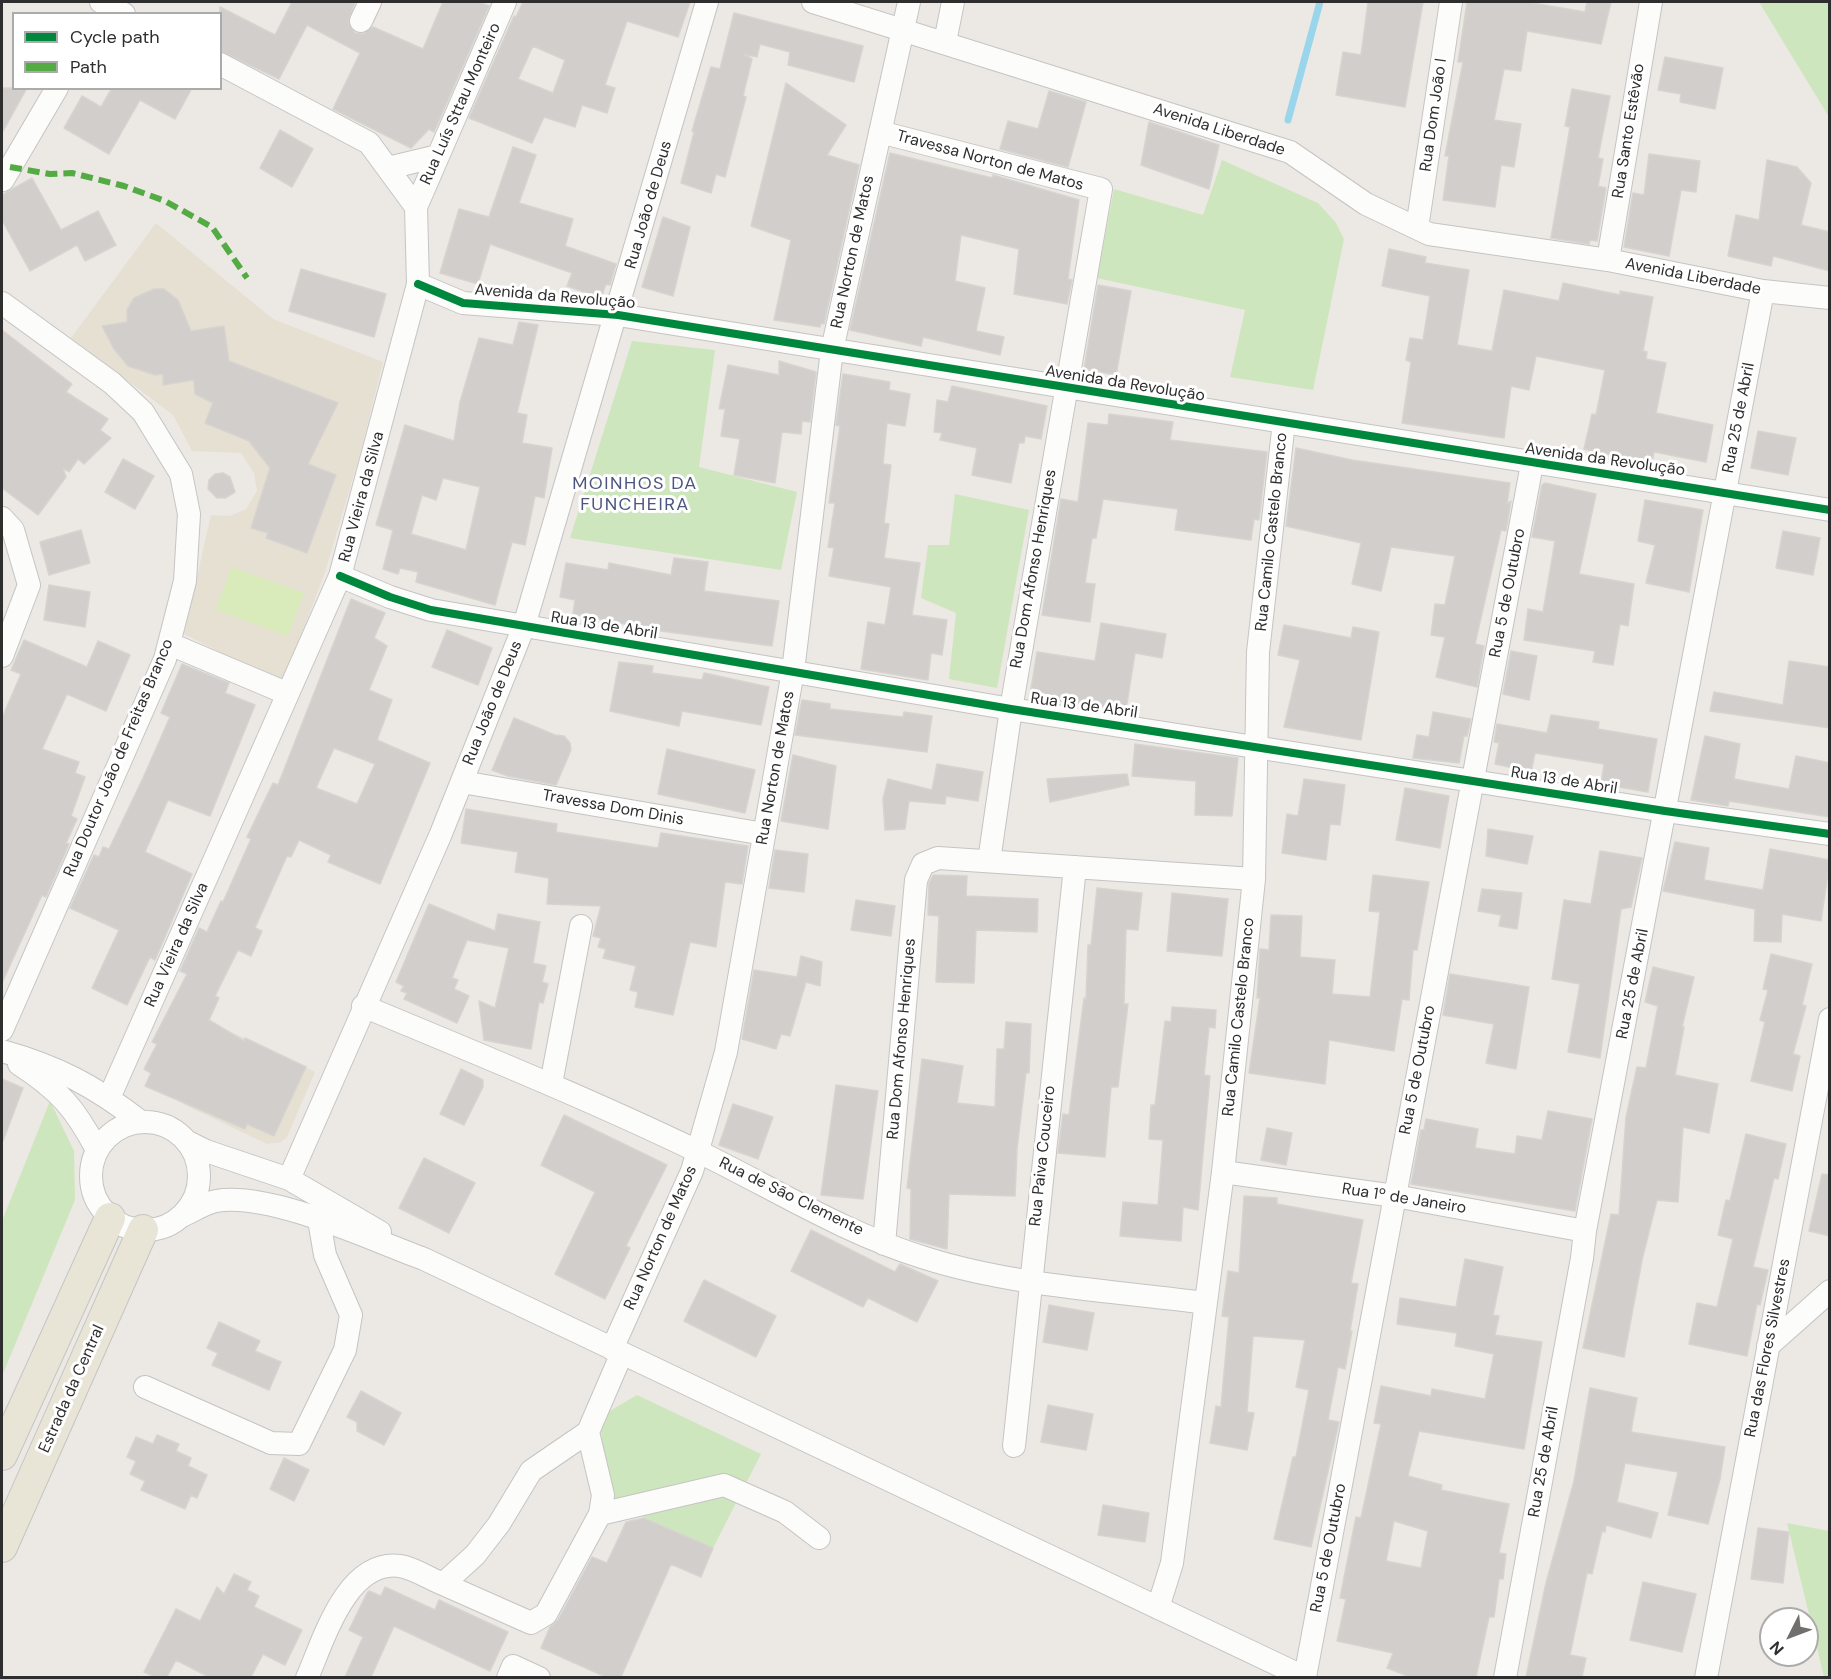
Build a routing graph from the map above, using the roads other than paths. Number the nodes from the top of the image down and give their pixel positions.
1 (506, 2) edge
2 (707, 2) edge
3 (813, 2) edge
4 (909, 2) edge
5 (953, 2) edge
6 (1451, 2) edge
7 (1651, 2) edge
8 (902, 29) junction
9 (945, 42) junction
10 (222, 65) edge
11 (56, 90) edge
12 (880, 132) junction
13 (438, 156) junction
14 (388, 168) junction
15 (3, 180) edge
16 (1101, 189) joint
17 (416, 207) junction
18 (1417, 228) junction
19 (1608, 260) junction
20 (418, 284) junction
21 (1762, 291) junction
22 (1830, 298) edge
23 (2, 303) edge
24 (618, 315) junction
25 (832, 350) junction
26 (1064, 388) junction
27 (1284, 422) junction
28 (1532, 464) junction
29 (1725, 491) junction
30 (1830, 510) edge
31 (2, 518) edge
32 (340, 576) junction
33 (525, 626) junction
34 (170, 644) junction
35 (2, 656) edge
36 (793, 671) junction
37 (286, 693) junction
38 (1011, 709) junction
39 (1258, 745) junction
40 (1473, 781) junction
41 (462, 782) junction
42 (1665, 811) junction
43 (764, 834) junction
44 (1830, 834) edge
45 (989, 861) junction
46 (1075, 867) junction
47 (1254, 879) junction
48 (581, 926) dead end
49 (363, 1006) junction
50 (1830, 1019) edge
51 (2, 1030) edge
52 (2, 1052) edge
53 (551, 1084) junction
54 (109, 1098) junction
55 (141, 1122) junction
56 (186, 1141) junction
57 (97, 1150) junction
58 (698, 1151) junction
59 (1223, 1172) junction
60 (289, 1179) junction
61 (1395, 1196) junction
62 (182, 1216) junction
63 (110, 1218) junction
64 (319, 1220) junction
65 (142, 1230) junction
66 (1585, 1232) junction
67 (884, 1244) junction
68 (424, 1259) junction
69 (1030, 1280) junction
70 (1830, 1291) edge
71 (1206, 1303) junction
72 (1768, 1346) junction
73 (617, 1351) junction
74 (145, 1387) dead end
75 (588, 1432) junction
76 (1014, 1446) dead end
77 (2, 1455) edge
78 (600, 1514) junction
79 (5, 1531) edge
80 (819, 1538) dead end
81 (443, 1584) junction
82 (1158, 1608) junction
83 (307, 1677) edge
84 (508, 1677) edge
85 (539, 1677) edge
86 (1306, 1677) edge
87 (1504, 1677) edge
88 (1706, 1677) edge

1 - 13 street, Rua Luís Sttau Monteiro
2 - 24 street, Rua João de Deus
3 - 8 street, Avenida Liberdade
4 - 8 street, Rua Norton de Matos
5 - 9 street
6 - 18 street, Rua Dom João I
7 - 19 street, Rua Santo Estêvão
8 - 9 street, Avenida Liberdade
8 - 12 street, Rua Norton de Matos
9 - 18 street, Avenida Liberdade
10 - 14 street
11 - 15 street
12 - 16 street, Travessa Norton de Matos
12 - 25 street, Rua Norton de Matos
13 - 14 street
13 - 17 street, Rua Luís Sttau Monteiro
14 - 17 street
16 - 26 street, Rua Dom Afonso Henriques
17 - 20 street, Rua Vieira da Silva
18 - 19 street, Avenida Liberdade
19 - 21 street, Avenida Liberdade
20 - 24 street, Avenida da Revolução
20 - 32 street, Rua Vieira da Silva
21 - 22 street, Avenida Liberdade
21 - 29 street, Rua 25 de Abril
23 - 34 street, Rua Doutor João de Freitas Branco
24 - 25 street, Avenida da Revolução
24 - 33 street, Rua João de Deus
25 - 26 street, Avenida da Revolução
25 - 36 street, Rua Norton de Matos
26 - 27 street, Avenida da Revolução
26 - 38 street, Rua Dom Afonso Henriques
27 - 28 street, Avenida da Revolução
27 - 39 street, Rua Camilo Castelo Branco
28 - 29 street, Avenida da Revolução
28 - 40 street, Rua 5 de Outubro
29 - 30 street, Avenida da Revolução
29 - 42 street, Rua 25 de Abril
31 - 35 street
32 - 33 street, Rua 13 de Abril
32 - 37 street, Rua Vieira da Silva
33 - 36 street, Rua 13 de Abril
33 - 41 street, Rua João de Deus
34 - 37 street
34 - 51 street, Rua Doutor João de Freitas Branco
36 - 38 street, Rua 13 de Abril
36 - 43 street, Rua Norton de Matos
37 - 54 street, Rua Vieira da Silva
38 - 39 street, Rua 13 de Abril
38 - 45 street, Rua Dom Afonso Henriques
39 - 40 street, Rua 13 de Abril
39 - 47 street, Rua Camilo Castelo Branco
40 - 42 street, Rua 13 de Abril
40 - 61 street, Rua 5 de Outubro
41 - 43 street, Travessa Dom Dinis
41 - 49 street, Rua João de Deus
42 - 44 street, Rua 13 de Abril
42 - 66 street, Rua 25 de Abril
43 - 58 street, Rua Norton de Matos
45 - 46 street
45 - 67 street, Rua Dom Afonso Henriques
46 - 47 street
46 - 69 street, Rua Paiva Couceiro
47 - 59 street, Rua Camilo Castelo Branco
48 - 53 street
49 - 53 street, Rua de São Clemente
49 - 60 street, Rua João de Deus
50 - 72 street, Rua das Flores Silvestres
52 - 54 street
52 - 57 street
53 - 58 street, Rua de São Clemente
54 - 55 street
55 - 56 street
55 - 57 street
56 - 60 street
56 - 62 street
57 - 63 street
58 - 67 street, Rua de São Clemente
58 - 73 street, Rua Norton de Matos
59 - 61 street, Rua 1º de Janeiro
59 - 71 street, Rua Camilo Castelo Branco
60 - 68 street
61 - 66 street, Rua 1º de Janeiro
61 - 86 street, Rua 5 de Outubro
62 - 64 street
62 - 65 street
63 - 65 street
63 - 77 main road
64 - 68 street
64 - 74 street
65 - 79 main road, Estrada da Central
66 - 87 street, Rua 25 de Abril
67 - 69 street, Rua de São Clemente
68 - 73 street
69 - 71 street, Rua de São Clemente
69 - 76 street, Rua Paiva Couceiro
70 - 72 street
71 - 82 street, Rua Camilo Castelo Branco
72 - 88 street, Rua das Flores Silvestres
73 - 75 street, Rua Norton de Matos
73 - 82 street
75 - 78 street
75 - 81 street
78 - 80 street
78 - 81 street
81 - 83 street
82 - 86 street
84 - 85 street

